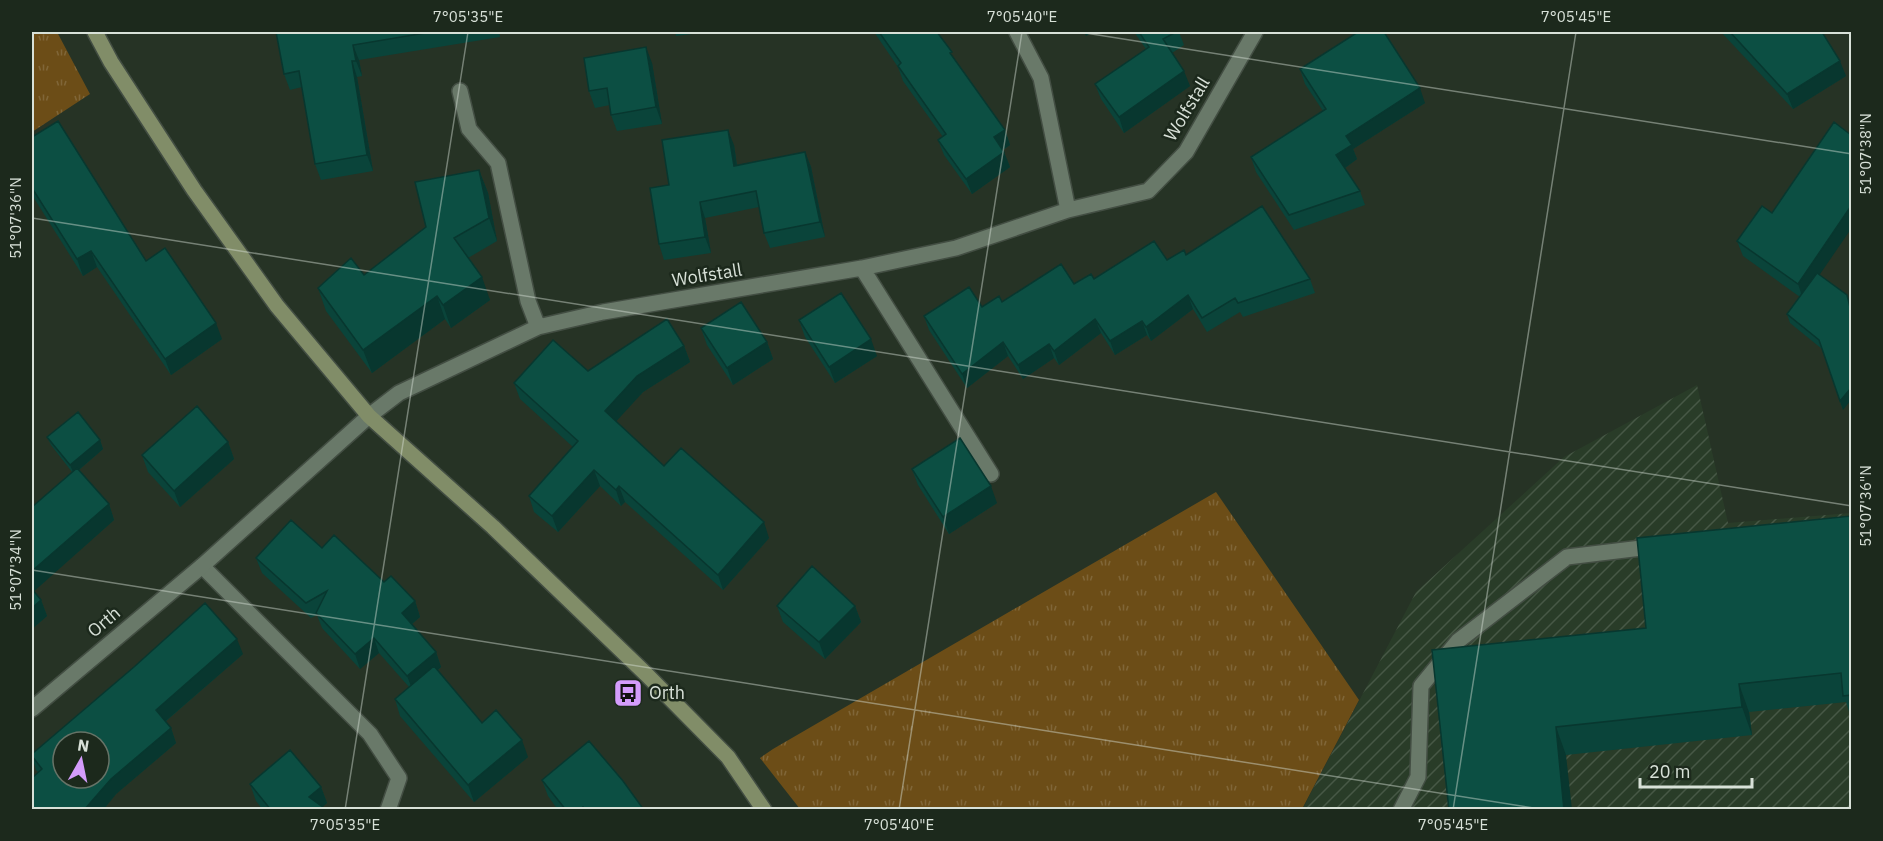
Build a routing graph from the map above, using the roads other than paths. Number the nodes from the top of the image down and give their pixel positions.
1 (95, 32) edge
2 (1017, 32) edge
3 (1255, 32) edge
4 (460, 91) dead end
5 (1068, 210) junction
6 (862, 268) junction
7 (538, 327) junction
8 (369, 416) junction
9 (991, 474) dead end
10 (1674, 544) edge
11 (202, 566) junction
12 (32, 709) edge
13 (388, 810) edge
14 (764, 810) edge
15 (1401, 810) edge

1 - 8 main road
2 - 5 street
3 - 5 street, Wolfstall
4 - 7 street
5 - 6 street, Wolfstall
6 - 7 street, Wolfstall
6 - 9 street
7 - 8 street, Wolfstall
8 - 11 street, Orth
8 - 14 main road
10 - 15 street
11 - 12 street, Orth
11 - 13 street

